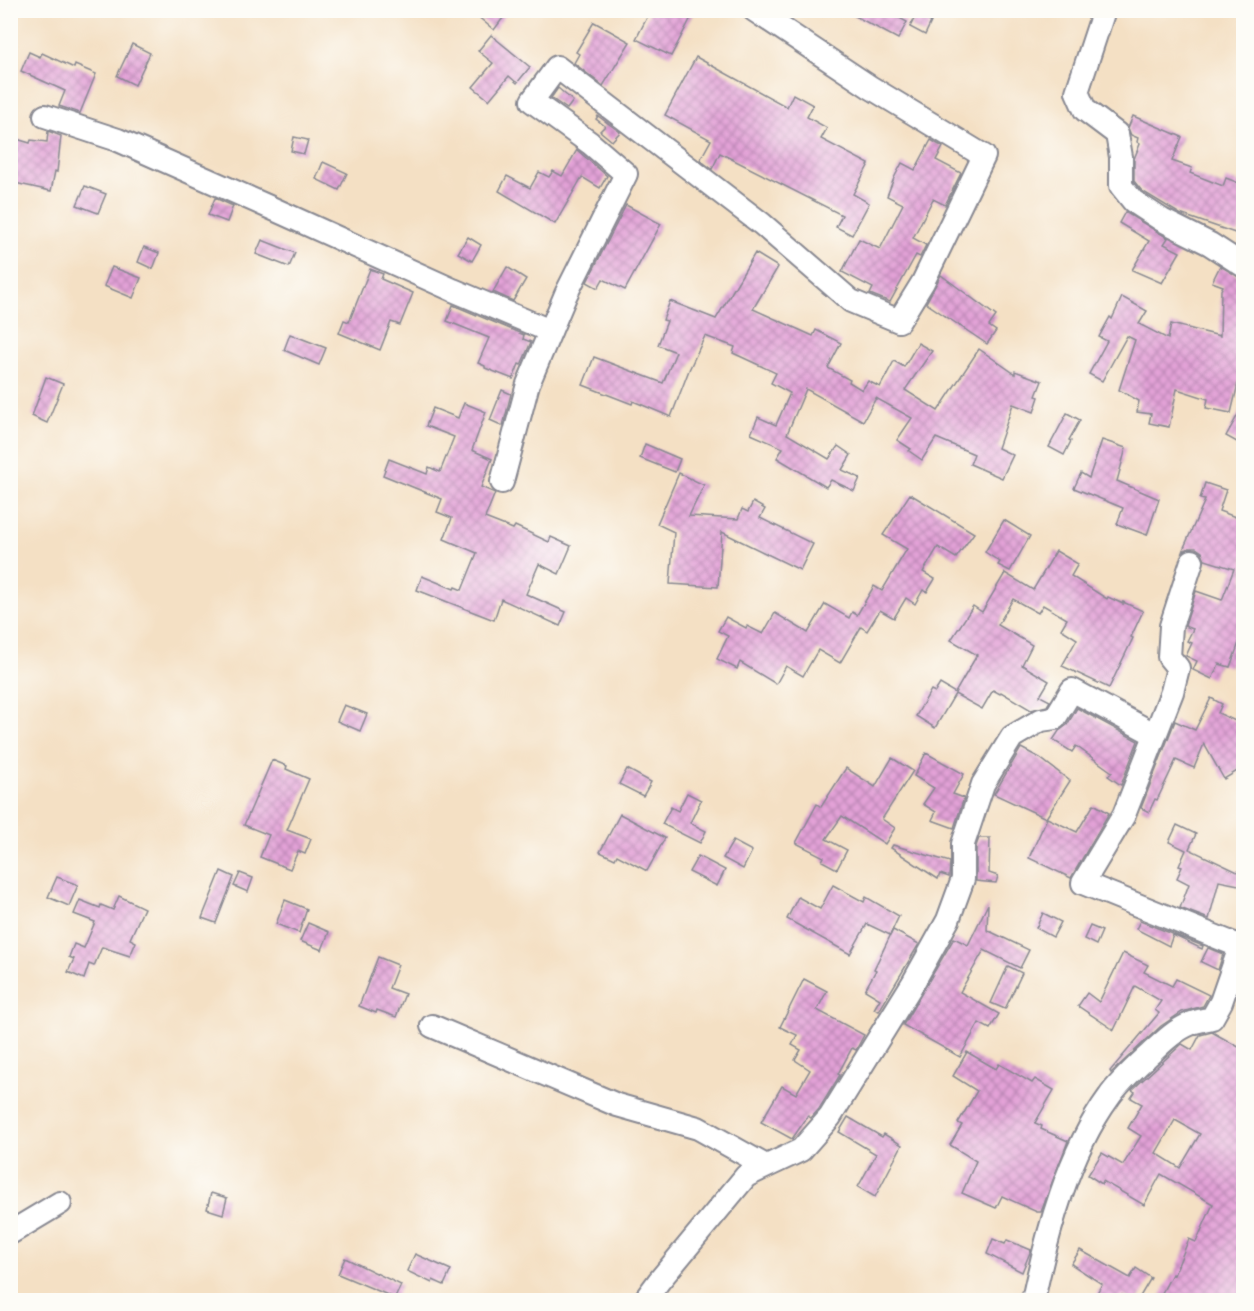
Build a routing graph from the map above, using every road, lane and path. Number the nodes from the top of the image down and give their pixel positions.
1 (754, 10) edge
2 (1104, 10) edge
3 (45, 116) dead end
4 (1244, 266) edge
5 (550, 330) junction
6 (502, 482) dead end
7 (1192, 561) dead end
8 (1154, 734) junction
9 (1242, 947) edge
10 (432, 1026) dead end
11 (766, 1166) junction
12 (60, 1203) dead end
13 (10, 1233) edge
14 (645, 1300) edge
15 (1033, 1300) edge

1 - 5 street
2 - 4 street
3 - 5 street
5 - 6 street
7 - 8 street
8 - 9 street
8 - 11 street
9 - 15 street
10 - 11 street
11 - 14 street
12 - 13 street

